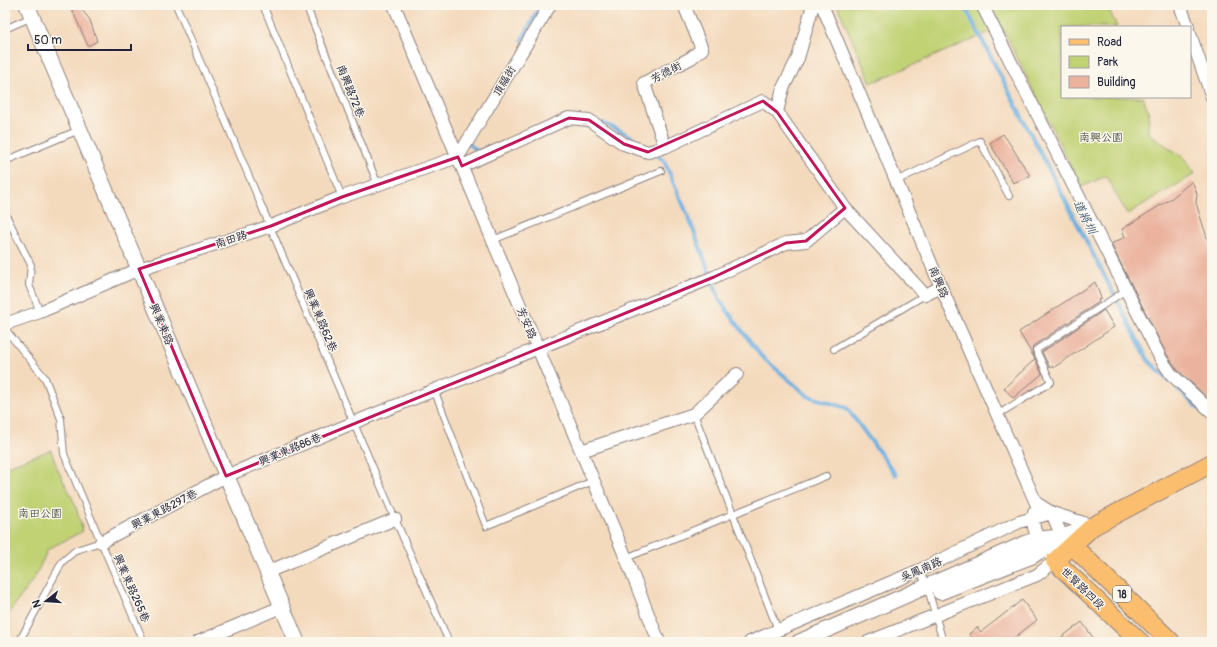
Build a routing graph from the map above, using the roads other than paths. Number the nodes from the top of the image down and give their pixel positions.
1 (176, 5) edge
2 (263, 5) edge
3 (306, 5) edge
4 (394, 5) edge
5 (550, 5) edge
6 (684, 5) edge
7 (813, 5) edge
8 (822, 5) edge
9 (982, 5) edge
10 (1180, 5) edge
11 (29, 11) edge
12 (1188, 26) edge
13 (5, 29) edge
14 (1191, 37) edge
15 (1212, 97) edge
16 (777, 112) junction
17 (80, 130) junction
18 (665, 147) junction
19 (5, 161) edge
20 (460, 161) junction
21 (661, 171) dead end
22 (896, 181) junction
23 (378, 185) junction
24 (1009, 196) dead end
25 (342, 197) junction
26 (845, 208) junction
27 (5, 213) edge
28 (271, 226) junction
29 (493, 240) junction
30 (139, 269) junction
31 (941, 287) junction
32 (1126, 290) junction
33 (925, 295) junction
34 (40, 312) junction
35 (5, 324) edge
36 (5, 329) edge
37 (537, 347) junction
38 (834, 349) dead end
39 (737, 374) dead end
40 (434, 389) junction
41 (1212, 412) edge
42 (694, 414) junction
43 (997, 415) junction
44 (352, 423) junction
45 (581, 451) junction
46 (1212, 462) edge
47 (226, 476) junction
48 (826, 476) dead end
49 (594, 481) junction
50 (1036, 503) junction
51 (1052, 513) junction
52 (733, 515) junction
53 (395, 519) junction
54 (1032, 519) junction
55 (1093, 526) junction
56 (1068, 541) junction
57 (101, 542) junction
58 (1046, 550) junction
59 (626, 558) junction
60 (920, 570) junction
61 (267, 572) junction
62 (929, 592) junction
63 (281, 607) junction
64 (935, 616) junction
65 (778, 630) junction
66 (19, 642) edge
67 (144, 642) edge
68 (198, 642) edge
69 (297, 642) edge
70 (450, 642) edge
71 (659, 642) edge
72 (750, 642) edge
73 (799, 642) edge
74 (819, 642) edge
75 (868, 642) edge
76 (943, 642) edge
77 (1140, 642) edge
78 (1171, 642) edge

1 - 28 lane, 興業東路62巷
2 - 25 lane
3 - 23 lane, 南興路72巷
4 - 20 street, 芳安路
5 - 20 street, 頂福街
6 - 18 street, 芳德街
7 - 16 street
8 - 22 street, 南興路
9 - 32 street
10 - 12 street
11 - 13 lane
11 - 17 street, 興業東路
14 - 15 street
16 - 18 street, 南田路
16 - 26 street
17 - 19 lane
17 - 30 street, 興業東路
18 - 20 street, 南田路
20 - 23 street, 南田路
20 - 29 street, 芳安路
21 - 29 lane
22 - 24 lane
22 - 31 street, 南興路
23 - 25 street, 南田路
25 - 28 street, 南田路
26 - 33 street
26 - 37 street, 興業東路86巷
27 - 34 lane
28 - 30 street, 南田路
28 - 44 lane, 興業東路62巷
29 - 37 street, 芳安路
30 - 34 street, 南田路
30 - 47 street, 興業東路
31 - 33 street
31 - 43 street, 南興路
32 - 41 street
32 - 43 lane
33 - 38 lane
34 - 35 street, 南田路
36 - 57 lane, 興業東路265巷
37 - 40 street, 興業東路86巷
37 - 45 street, 芳安路
39 - 42 street
40 - 44 street, 興業東路86巷
40 - 49 lane
42 - 45 street
42 - 52 lane
43 - 50 street, 南興路
44 - 47 street, 興業東路86巷
44 - 53 lane, 興業東路62巷
45 - 49 street, 芳安路
46 - 55 main road
47 - 57 street, 興業東路297巷
47 - 61 street, 興業東路
48 - 52 lane
49 - 59 street, 芳安路
50 - 51 street
50 - 54 street
51 - 54 street, 吳鳳南路
51 - 55 street
51 - 56 street
52 - 59 lane
52 - 65 lane
53 - 61 street
53 - 70 lane, 興業東路62巷
54 - 58 street
54 - 60 street, 吳鳳南路
55 - 56 main road
56 - 58 main road, 世賢路四段
56 - 58 street, 吳鳳南路
56 - 78 main road, 世賢路四段 / 18
57 - 66 lane
57 - 67 lane, 興業東路265巷
58 - 62 street, 吳鳳南路
58 - 64 street
58 - 77 main road, 世賢路四段 / 18
59 - 71 street, 芳安路
60 - 62 lane
60 - 65 street, 吳鳳南路
61 - 63 street, 興業東路
62 - 64 lane
62 - 73 street, 吳鳳南路
62 - 74 street, 吳鳳南路
63 - 68 street
63 - 69 street, 興業東路
64 - 75 street
64 - 76 lane
65 - 72 street, 吳鳳南路

